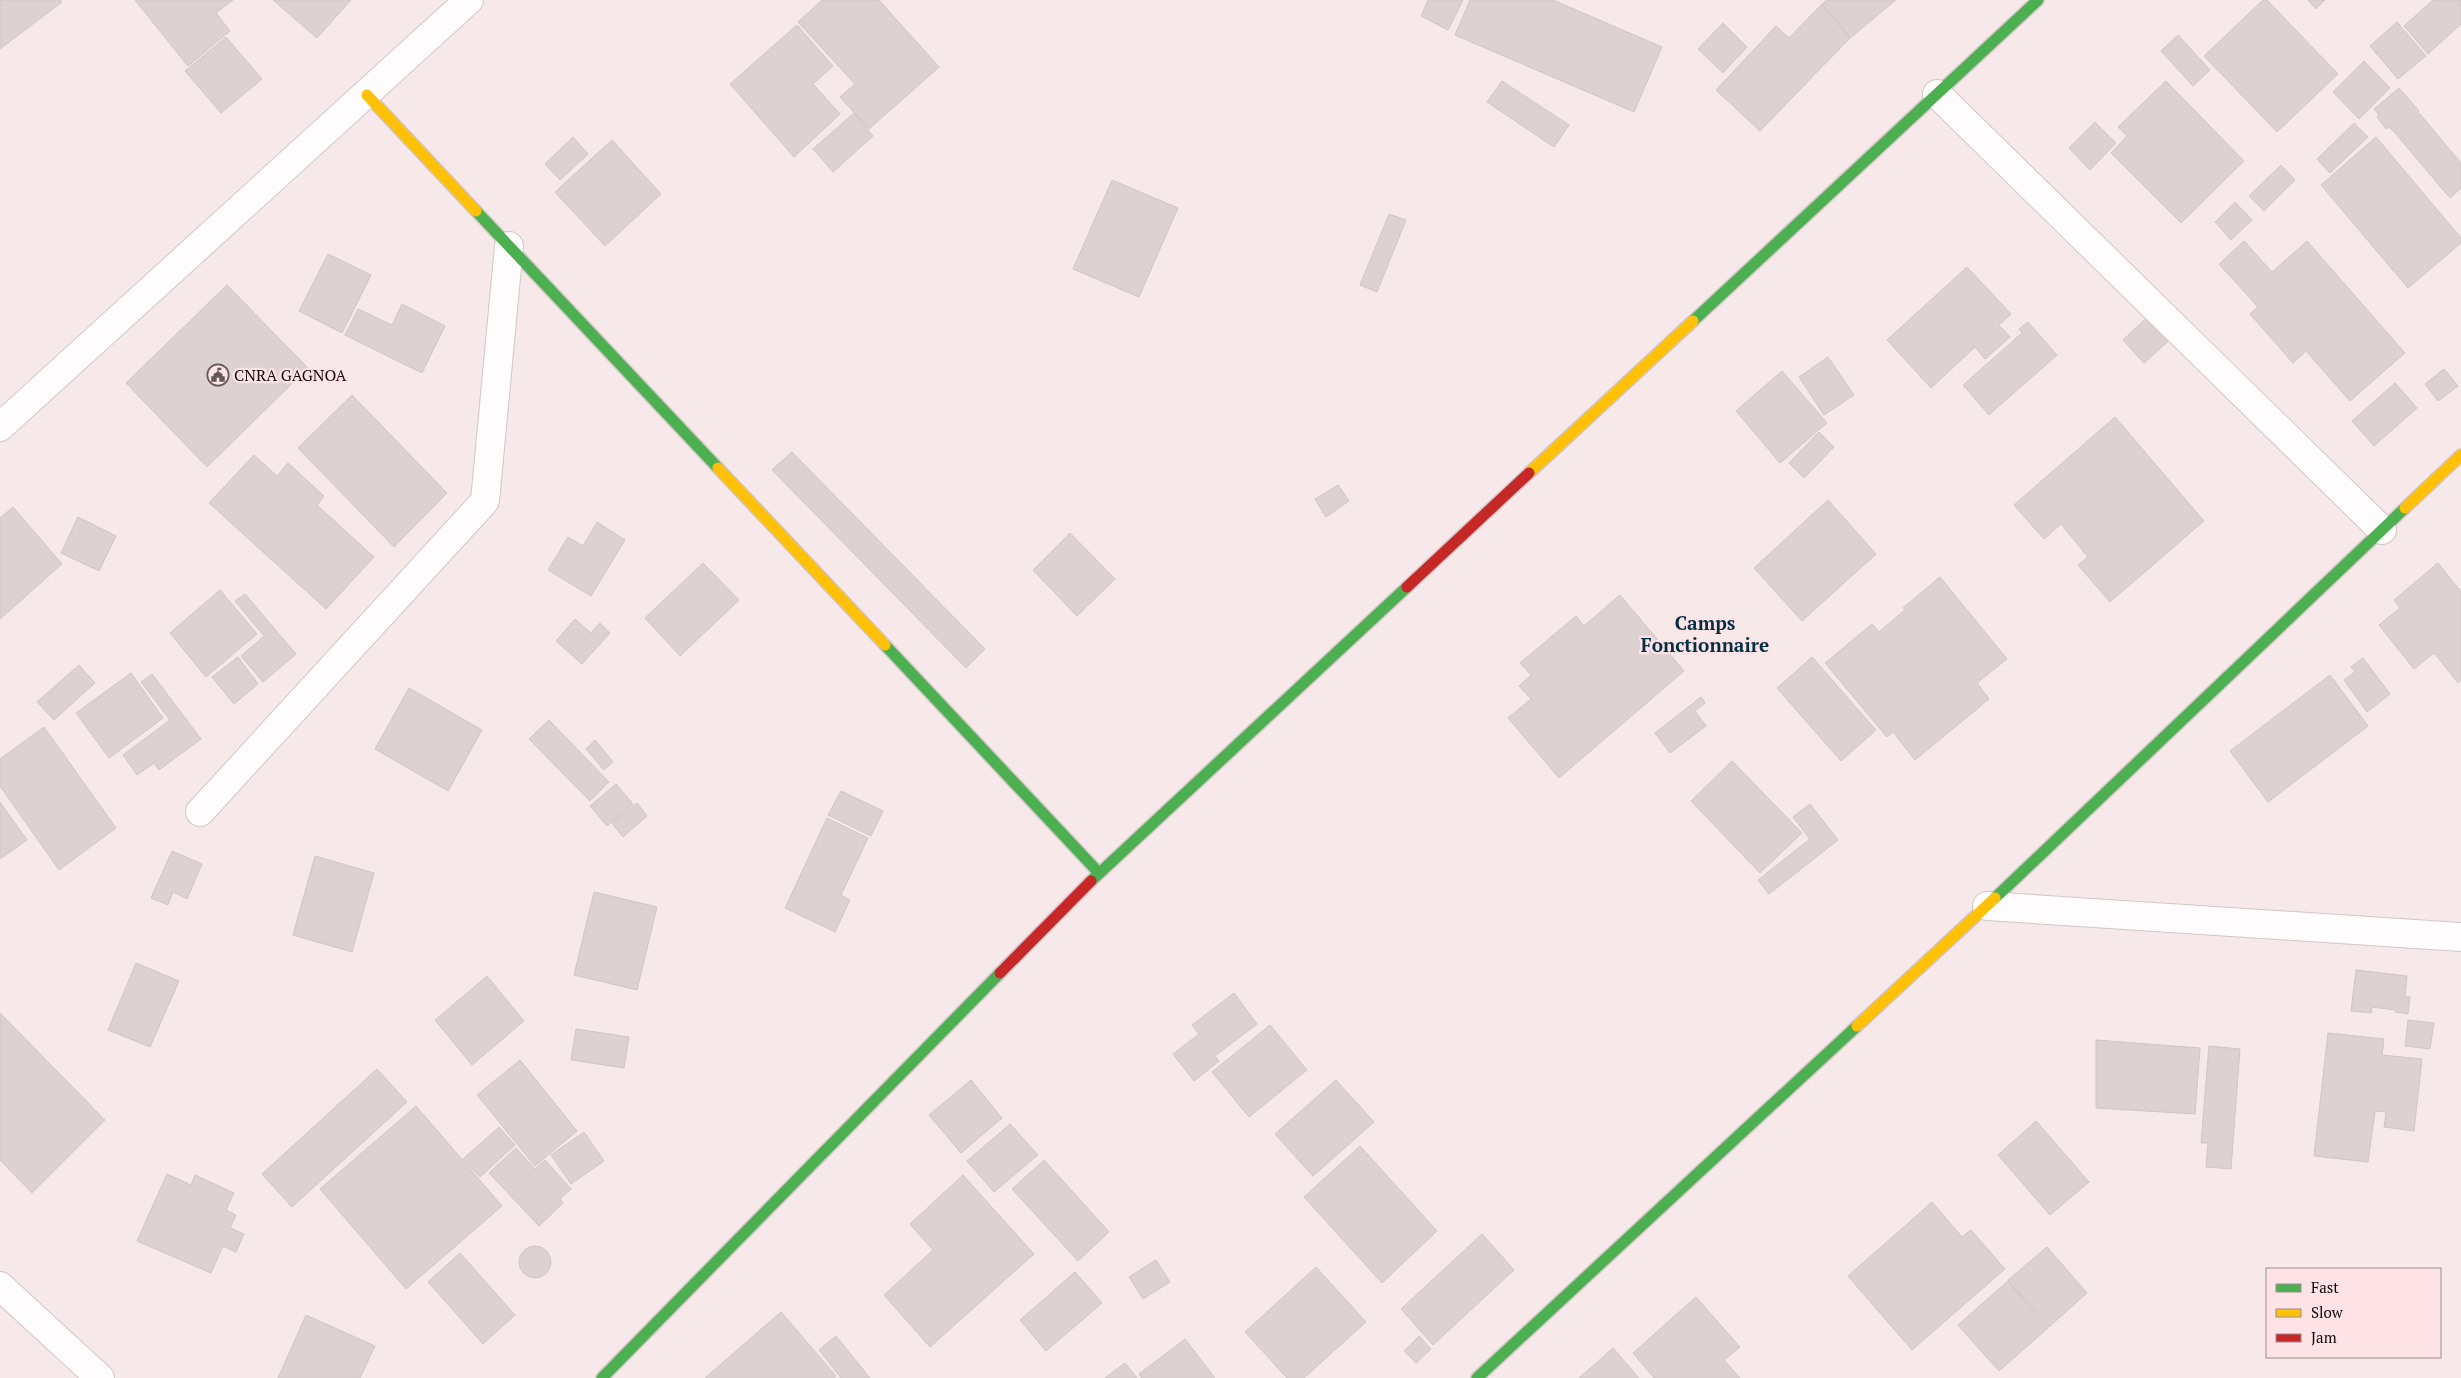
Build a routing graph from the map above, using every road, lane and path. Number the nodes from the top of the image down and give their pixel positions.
1 (469, 0) edge
2 (2038, 0) edge
3 (1937, 94) junction
4 (367, 95) junction
5 (510, 246) junction
6 (0, 426) edge
7 (2461, 455) edge
8 (2382, 530) junction
9 (200, 812) dead end
10 (1099, 874) junction
11 (1987, 906) junction
12 (2461, 936) edge
13 (0, 1286) edge
14 (100, 1378) edge
15 (602, 1378) edge
16 (1477, 1378) edge

1 - 4 street
2 - 3 street
3 - 8 street
3 - 10 street
4 - 5 street
4 - 6 street
5 - 9 street
5 - 10 street
7 - 8 street
8 - 11 street
10 - 15 street
11 - 12 street
11 - 16 street
13 - 14 street

